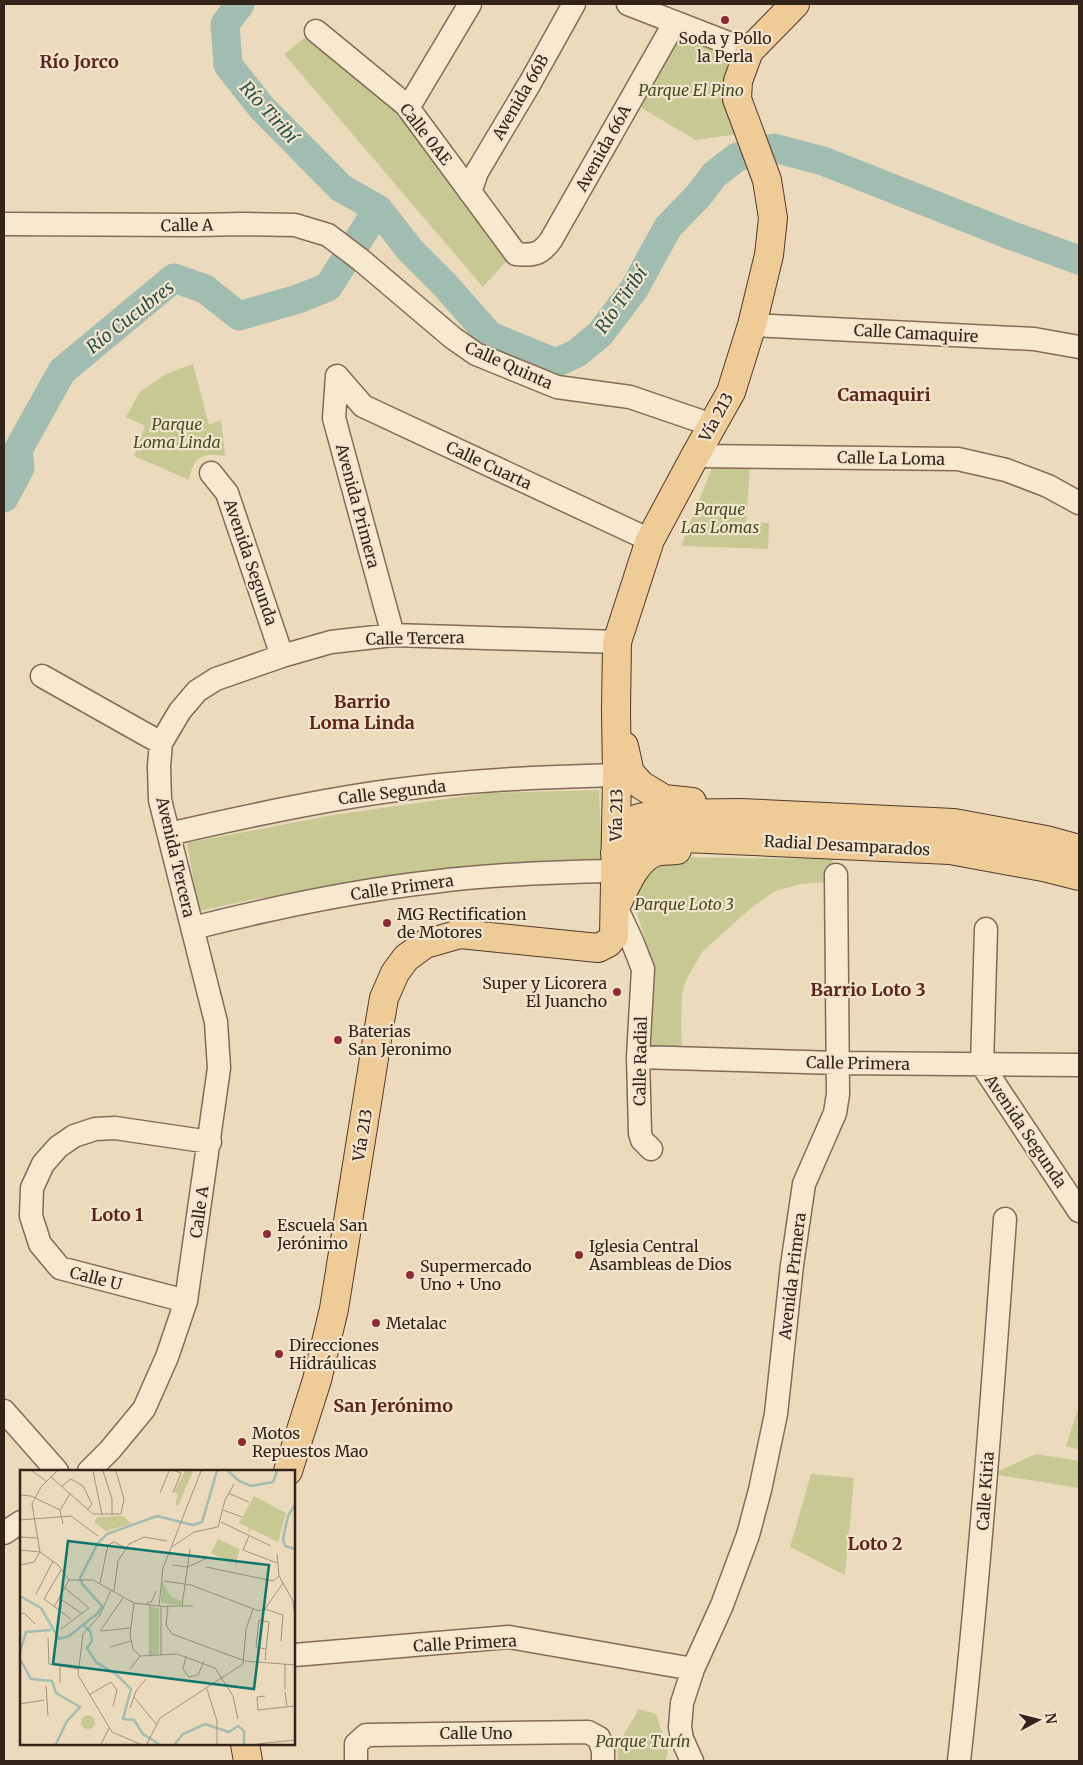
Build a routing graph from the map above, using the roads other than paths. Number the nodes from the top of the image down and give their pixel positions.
1 (470, 4) edge
2 (574, 4) edge
3 (628, 4) edge
4 (795, 4) edge
5 (675, 22) junction
6 (316, 31) dead end
7 (749, 51) junction
8 (408, 108) junction
9 (470, 192) junction
10 (4, 224) edge
11 (516, 254) joint
12 (360, 260) joint
13 (752, 326) junction
14 (1079, 347) edge
15 (337, 376) joint
16 (712, 425) junction
17 (695, 456) junction
18 (211, 473) dead end
19 (1079, 503) edge
20 (650, 540) junction
21 (393, 635) junction
22 (617, 642) junction
23 (282, 656) junction
24 (42, 676) dead end
25 (616, 711) junction
26 (160, 743) junction
27 (617, 775) junction
28 (664, 799) junction
29 (740, 813) junction
30 (169, 834) junction
31 (734, 840) junction
32 (1079, 850) edge
33 (615, 851) junction
34 (836, 875) dead end
35 (1079, 876) edge
36 (616, 907) junction
37 (193, 928) junction
38 (986, 929) dead end
39 (598, 948) junction
40 (643, 969) junction
41 (638, 1057) junction
42 (837, 1063) junction
43 (982, 1065) junction
44 (1079, 1065) edge
45 (210, 1142) junction
46 (651, 1149) dead end
47 (1079, 1211) edge
48 (1005, 1219) dead end
49 (186, 1301) junction
50 (4, 1411) edge
51 (56, 1470) edge
52 (90, 1470) edge
53 (288, 1470) edge
54 (20, 1523) edge
55 (4, 1533) edge
56 (295, 1655) edge
57 (693, 1669) junction
58 (245, 1745) edge
59 (356, 1752) edge
60 (248, 1761) edge
61 (603, 1761) edge
62 (692, 1761) edge
63 (958, 1761) edge

1 - 8 street
2 - 9 street, Avenida 66B
3 - 5 street
4 - 7 main road, Vía 213
5 - 7 street
5 - 11 street, Avenida 66A
6 - 8 street, Calle 0AE
7 - 13 main road, Vía 213
8 - 9 street, Calle 0AE
9 - 11 street, Calle 0AE
10 - 12 street, Calle A
12 - 16 street, Calle Quinta
13 - 14 street, Calle Camaquire
13 - 16 main road, Vía 213
15 - 20 street, Calle Cuarta
15 - 21 street, Avenida Primera
16 - 17 main road, Vía 213
17 - 19 street, Calle La Loma
17 - 20 main road, Vía 213
18 - 23 street, Avenida Segunda
20 - 22 main road, Vía 213
21 - 22 street, Calle Tercera
21 - 23 street, Calle Tercera
22 - 25 main road, Vía 213
23 - 26 street, Calle Tercera
24 - 26 street
25 - 27 main road, Vía 213
25 - 28 main road
26 - 30 street, Avenida Tercera
27 - 28 main road
27 - 30 street, Calle Segunda
27 - 33 main road, Vía 213
28 - 29 main road
29 - 32 main road, Radial Desamparados
29 - 33 main road, Radial Desamparados
30 - 37 street, Avenida Tercera
31 - 33 main road, Radial Desamparados
31 - 35 main road, Radial Desamparados
31 - 36 main road
33 - 36 main road, Vía 213
33 - 37 street, Calle Primera
34 - 42 street, Avenida Primera
36 - 39 main road, Vía 213
36 - 40 street, Calle Radial
37 - 45 street, Calle A
38 - 43 street, Avenida Segunda
39 - 40 street
39 - 53 main road, Vía 213
40 - 41 street, Calle Radial
41 - 42 street, Calle Primera
41 - 46 street, Calle Radial
42 - 43 street, Calle Primera
42 - 57 street, Avenida Primera
43 - 44 street, Calle Primera
43 - 47 street, Avenida Segunda
45 - 49 street, Calle A
45 - 49 street, Calle U
48 - 63 street, Calle Kiria
49 - 52 street, Calle A
50 - 51 street
54 - 55 street
56 - 57 street, Calle Primera
57 - 62 street, Avenida Primera
58 - 60 main road
59 - 61 street, Calle Uno

